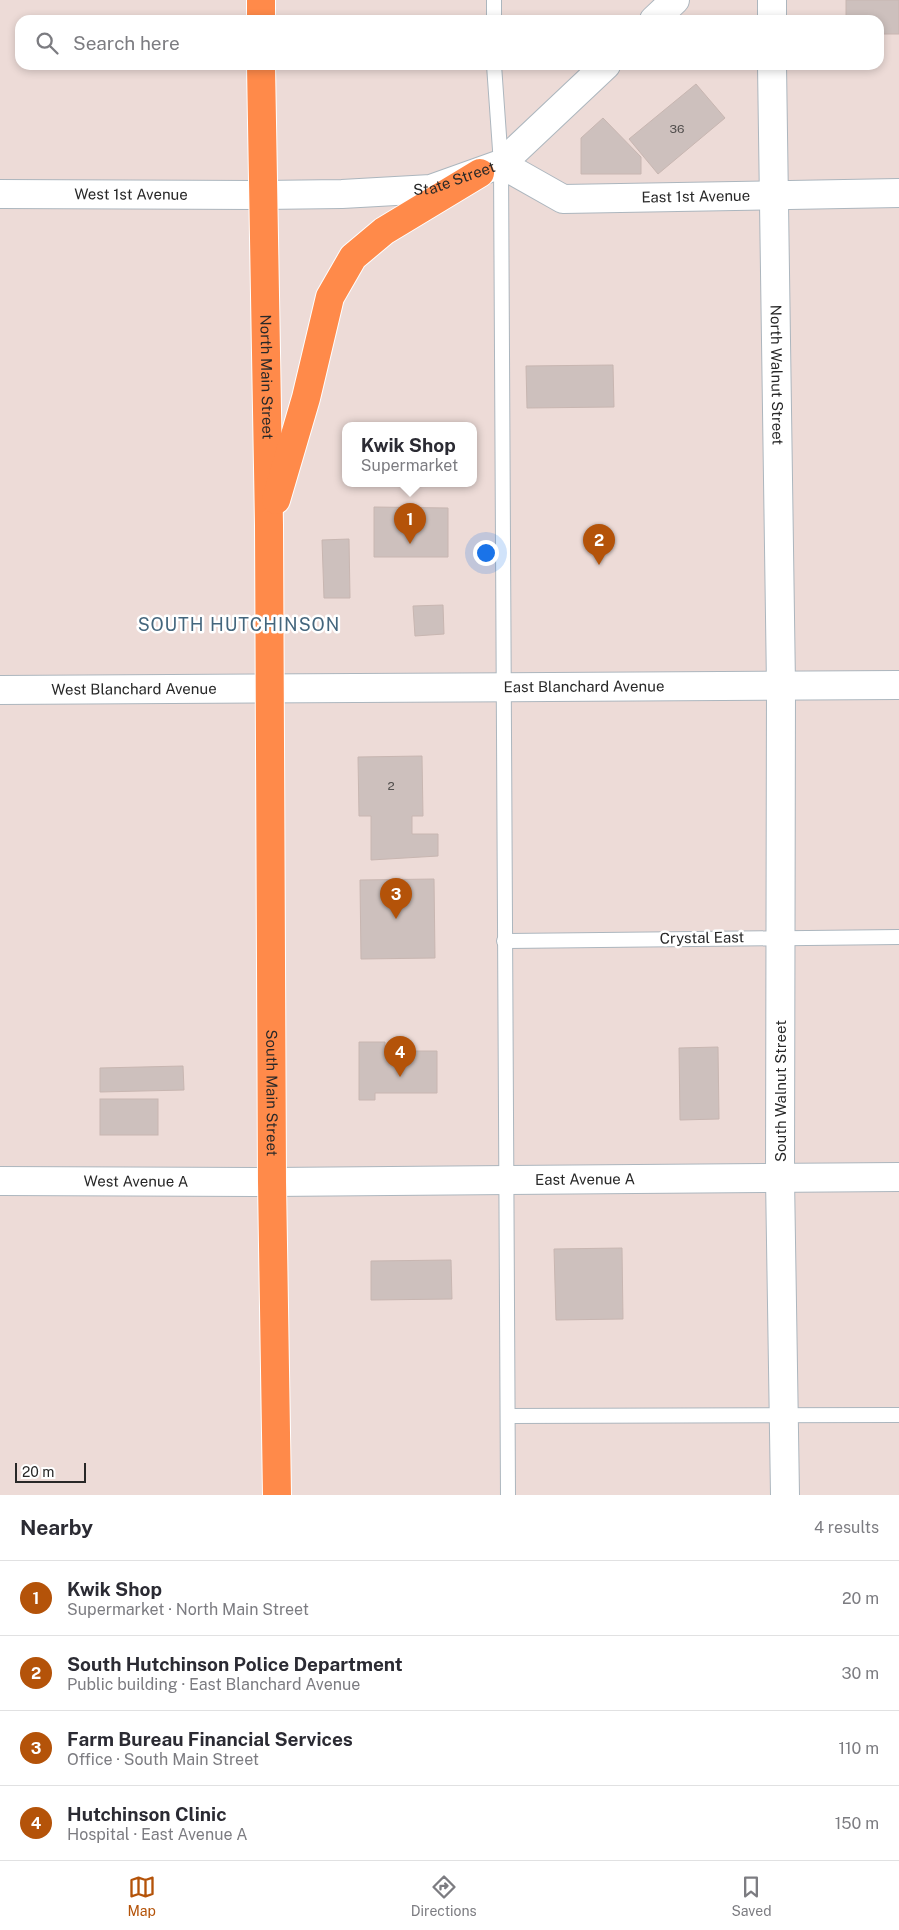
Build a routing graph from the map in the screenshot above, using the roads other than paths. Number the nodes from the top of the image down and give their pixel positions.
1 (261, 0) edge
2 (494, 0) edge
3 (675, 0) edge
4 (772, 0) edge
5 (261, 15) edge
6 (494, 15) edge
7 (659, 15) edge
8 (772, 15) edge
9 (261, 70) edge
10 (494, 70) edge
11 (600, 70) edge
12 (772, 70) edge
13 (490, 168) junction
14 (0, 194) edge
15 (899, 194) edge
16 (262, 195) junction
17 (772, 196) junction
18 (269, 525) junction
19 (899, 685) edge
20 (781, 686) junction
21 (505, 687) junction
22 (269, 689) junction
23 (0, 690) edge
24 (899, 937) edge
25 (782, 938) junction
26 (504, 941) junction
27 (899, 1177) edge
28 (780, 1178) junction
29 (506, 1179) junction
30 (0, 1181) edge
31 (272, 1182) junction
32 (784, 1415) junction
33 (899, 1415) edge
34 (508, 1416) junction
35 (277, 1495) edge
36 (508, 1495) edge
37 (785, 1495) edge

1 - 5 main road
2 - 6 lane
3 - 7 street
4 - 8 street
9 - 16 main road, North Main Street
10 - 13 lane
11 - 13 street, State Street
12 - 17 street, North Walnut Street
13 - 16 street, State Street
13 - 17 street, East 1st Avenue
13 - 18 main road
13 - 21 lane
14 - 16 street, West 1st Avenue
15 - 17 street, East 1st Avenue
16 - 18 main road, North Main Street
17 - 20 street, North Walnut Street
18 - 22 main road, North Main Street
19 - 20 street, East Blanchard Avenue
20 - 21 street, East Blanchard Avenue
20 - 25 street, South Walnut Street
21 - 22 street, East Blanchard Avenue
21 - 26 lane
22 - 23 street, West Blanchard Avenue
22 - 31 main road, South Main Street
24 - 25 lane, Crystal East
25 - 26 lane, Crystal East
25 - 28 street, South Walnut Street
26 - 29 lane
27 - 28 street, East Avenue A
28 - 29 street, East Avenue A
28 - 32 street, South Walnut Street
29 - 31 street, East Avenue A
29 - 34 lane
30 - 31 street, West Avenue A
31 - 35 main road, South Main Street
32 - 33 lane
32 - 34 lane
32 - 37 street, South Walnut Street
34 - 36 lane

